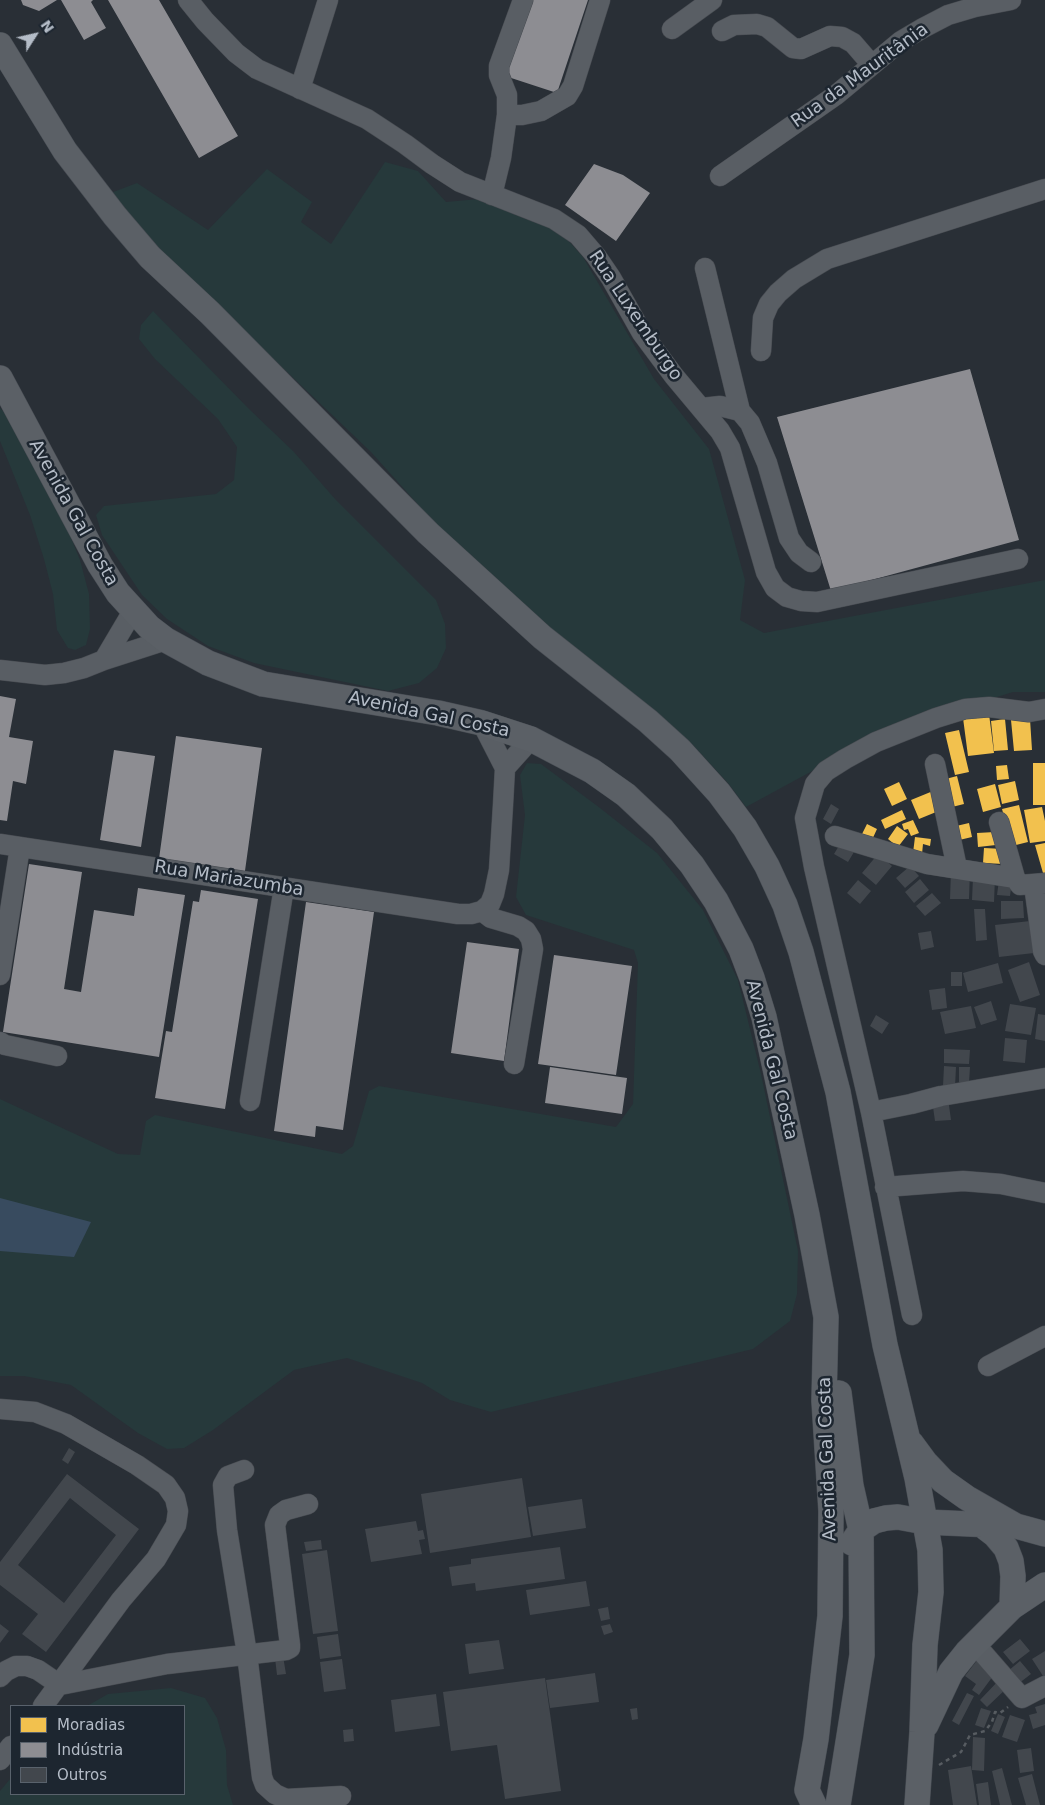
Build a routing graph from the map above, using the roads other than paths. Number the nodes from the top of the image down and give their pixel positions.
1 (188, 0) edge
2 (328, 0) edge
3 (523, 0) edge
4 (600, 0) edge
5 (712, 0) edge
6 (1011, 0) edge
7 (672, 29) dead end
8 (722, 31) dead end
9 (0, 45) edge
10 (872, 65) junction
11 (300, 89) junction
12 (507, 115) junction
13 (720, 176) dead end
14 (1045, 189) edge
15 (492, 195) junction
16 (705, 268) dead end
17 (761, 351) dead end
18 (0, 378) edge
19 (702, 408) junction
20 (740, 410) junction
21 (1018, 559) dead end
22 (811, 562) dead end
23 (133, 611) junction
24 (166, 640) junction
25 (104, 660) junction
26 (0, 670) edge
27 (1045, 709) edge
28 (482, 722) junction
29 (531, 738) junction
30 (935, 764) dead end
31 (504, 768) junction
32 (999, 822) dead end
33 (835, 836) dead end
34 (0, 844) edge
35 (20, 847) junction
36 (957, 868) junction
37 (1015, 878) junction
38 (1040, 884) edge
39 (284, 888) junction
40 (482, 911) junction
41 (1045, 955) edge
42 (0, 975) edge
43 (0, 1042) edge
44 (57, 1056) dead end
45 (514, 1064) dead end
46 (1045, 1078) edge
47 (250, 1100) dead end
48 (871, 1112) junction
49 (885, 1187) junction
50 (1045, 1192) edge
51 (912, 1314) dead end
52 (826, 1317) junction
53 (1045, 1336) edge
54 (988, 1366) dead end
55 (0, 1410) edge
56 (908, 1439) junction
57 (244, 1470) dead end
58 (308, 1504) dead end
59 (925, 1522) junction
60 (982, 1526) junction
61 (1016, 1526) junction
62 (861, 1530) junction
63 (1045, 1534) edge
64 (831, 1572) junction
65 (1045, 1585) edge
66 (1012, 1607) junction
67 (974, 1644) junction
68 (247, 1654) junction
69 (0, 1677) edge
70 (60, 1685) junction
71 (1045, 1686) edge
72 (44, 1705) edge
73 (922, 1732) junction
74 (10, 1747) edge
75 (0, 1760) edge
76 (341, 1796) dead end
77 (808, 1800) edge
78 (838, 1805) edge
79 (917, 1805) edge

1 - 11 street, Rua Luxemburgo
2 - 11 street
3 - 12 street
4 - 12 street
5 - 7 street
6 - 10 street, Rua da Mauritânia
8 - 10 street
9 - 56 main road
10 - 13 street, Rua da Mauritânia
11 - 15 street, Rua Luxemburgo
12 - 15 street
14 - 17 street
15 - 19 street, Rua Luxemburgo
16 - 20 street
18 - 23 main road, Avenida Gal Costa
19 - 20 street
19 - 21 street, Rua Luxemburgo
20 - 22 street
23 - 24 main road, Avenida Gal Costa
23 - 25 street
24 - 25 street
24 - 28 main road, Avenida Gal Costa
25 - 26 street
27 - 48 street
28 - 29 main road, Avenida Gal Costa
28 - 31 street
29 - 31 street
29 - 52 main road, Avenida Gal Costa
30 - 36 street
31 - 40 street
32 - 37 street
33 - 36 street
34 - 35 street, Rua Mariazumba
35 - 39 street, Rua Mariazumba
35 - 42 street
36 - 37 street
37 - 38 street
38 - 41 street
39 - 40 street, Rua Mariazumba
39 - 47 street
40 - 45 street
43 - 44 street
46 - 48 street
48 - 49 street
49 - 50 street
49 - 51 street
52 - 62 main road
52 - 64 main road, Avenida Gal Costa
53 - 54 street
55 - 70 street
56 - 59 main road
56 - 61 main road
57 - 68 street
58 - 68 street
59 - 60 main road
59 - 62 main road
59 - 73 main road
60 - 61 main road
60 - 66 main road
61 - 63 main road
62 - 64 main road
62 - 78 main road
64 - 77 main road, Avenida Gal Costa
65 - 66 main road
66 - 67 main road
67 - 71 street
67 - 73 main road
68 - 70 street
68 - 76 street
69 - 70 street
70 - 72 street
73 - 79 main road
74 - 75 street

